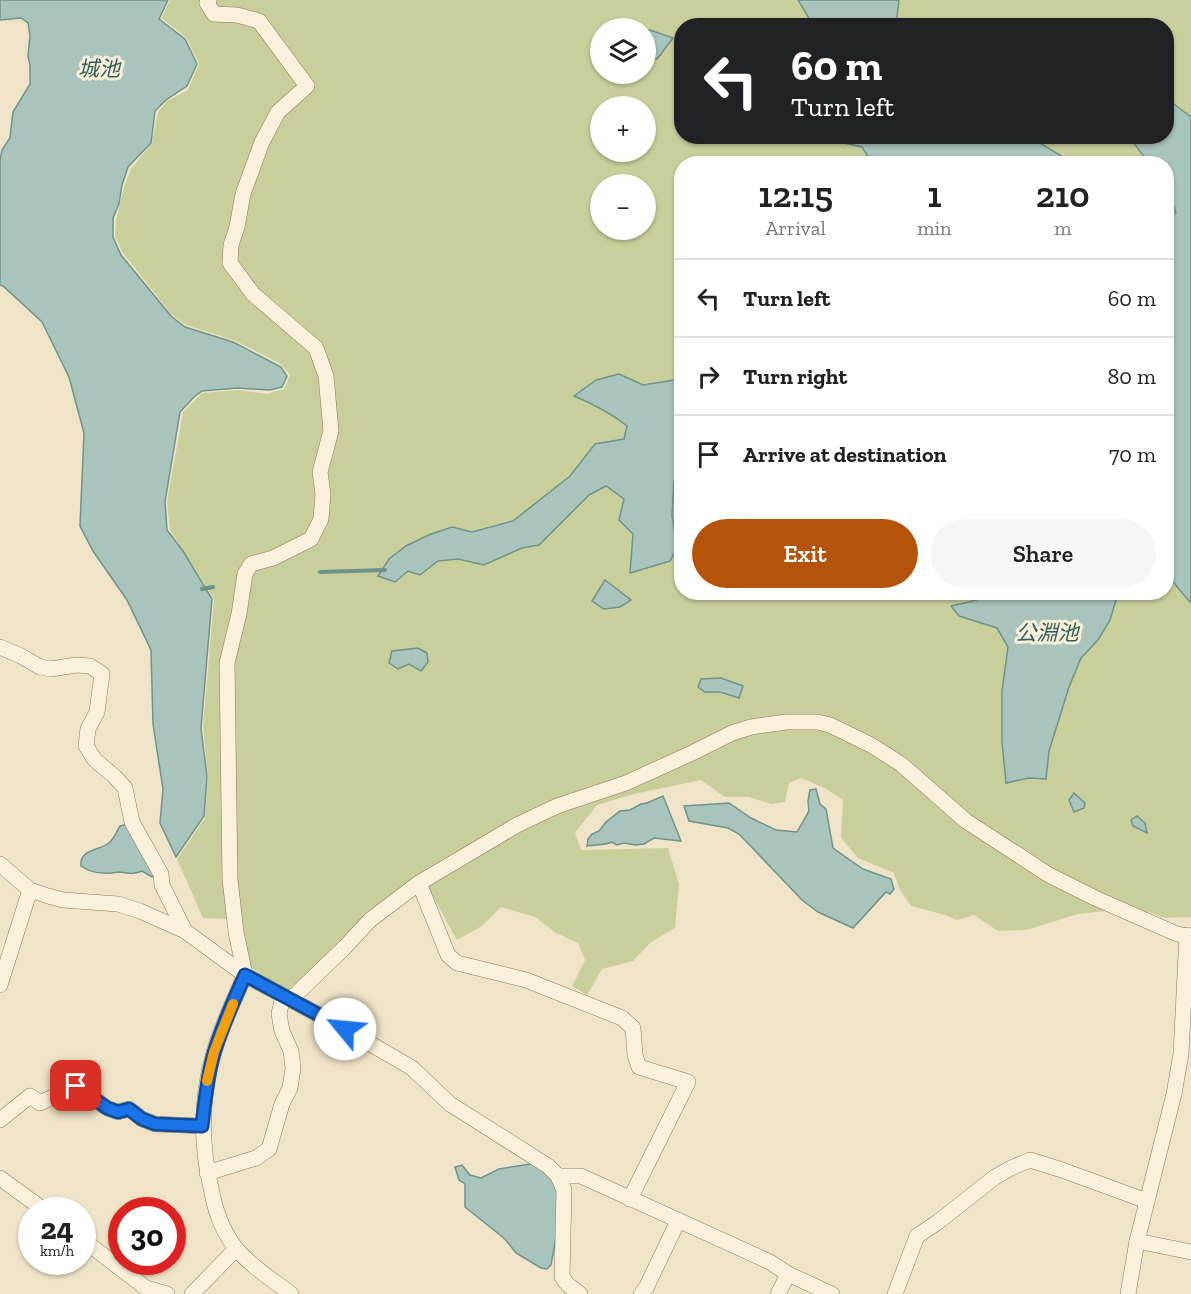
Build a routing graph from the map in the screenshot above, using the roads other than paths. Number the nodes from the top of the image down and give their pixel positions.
1 (209, 0) edge
2 (0, 647) edge
3 (0, 864) edge
4 (419, 883) junction
5 (30, 890) junction
6 (185, 931) junction
7 (1189, 936) edge
8 (245, 975) junction
9 (0, 985) edge
10 (286, 998) junction
11 (0, 1120) edge
12 (202, 1126) junction
13 (207, 1173) junction
14 (558, 1176) junction
15 (0, 1178) edge
16 (26, 1197) edge
17 (630, 1199) junction
18 (1147, 1201) junction
19 (678, 1221) junction
20 (1137, 1241) junction
21 (236, 1249) junction
22 (96, 1250) edge
23 (1191, 1252) edge
24 (788, 1274) junction
25 (570, 1291) edge
26 (167, 1294) edge
27 (192, 1294) edge
28 (291, 1294) edge
29 (641, 1294) edge
30 (778, 1294) edge
31 (832, 1294) edge
32 (895, 1294) edge
33 (1128, 1294) edge

1 - 8 street
2 - 6 street
3 - 5 street
4 - 7 street
4 - 10 street
4 - 17 street
5 - 6 street
5 - 9 street
6 - 8 street
7 - 18 street
8 - 10 street
8 - 12 street
10 - 13 street
10 - 14 street
11 - 12 street
12 - 13 street
13 - 21 street
14 - 17 street
14 - 25 street
15 - 16 street
17 - 19 street
18 - 20 street
18 - 32 street
19 - 24 street
19 - 29 street
20 - 23 street
20 - 33 street
21 - 27 street
21 - 28 street
22 - 26 street
24 - 30 street
24 - 31 street

